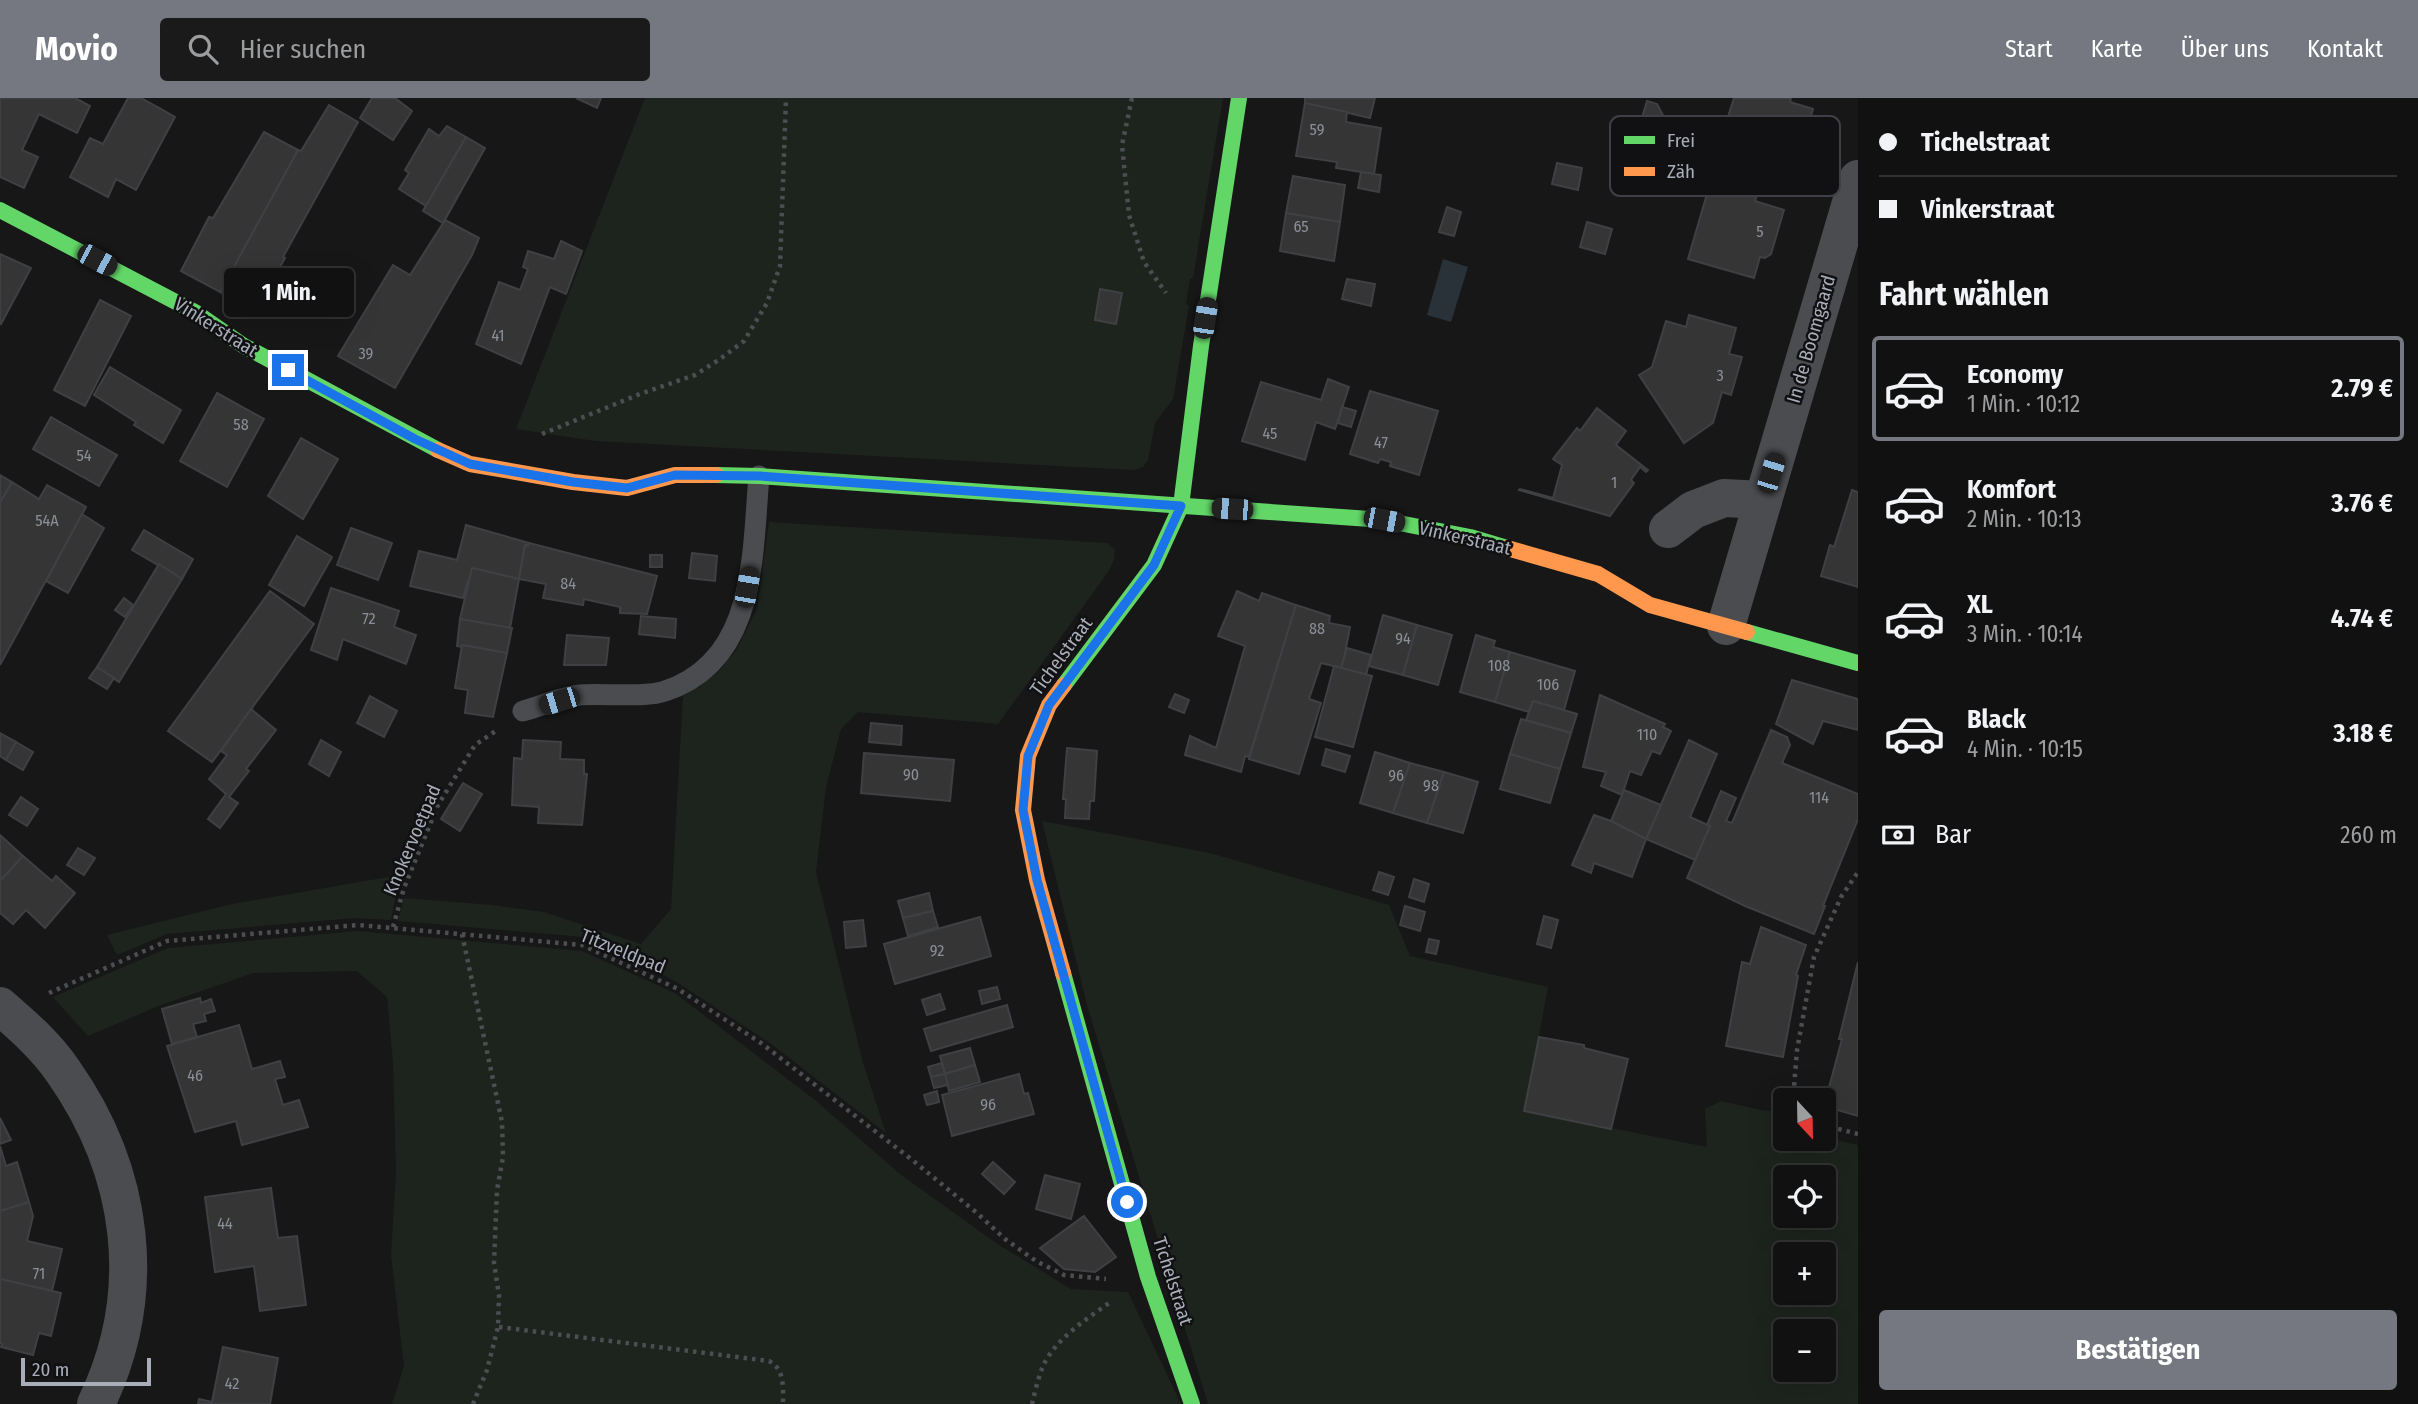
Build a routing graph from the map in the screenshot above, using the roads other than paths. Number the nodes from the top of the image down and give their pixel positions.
1 (1238, 98) edge
2 (1858, 178) edge
3 (0, 210) edge
4 (760, 476) junction
5 (1763, 499) junction
6 (1181, 506) junction
7 (1668, 529) dead end
8 (1726, 626) junction
9 (1858, 663) edge
10 (523, 712) road end
11 (3, 1009) edge
12 (96, 1404) edge
13 (1192, 1404) edge

1 - 6 street, Tichelstraat
2 - 5 street, In de Boomgaard
3 - 4 street, Vinkerstraat
4 - 6 street, Vinkerstraat
4 - 10 lane
5 - 7 street
5 - 8 street, In de Boomgaard
6 - 8 street, Vinkerstraat
6 - 13 street, Tichelstraat
8 - 9 street, Vinkerstraat
11 - 12 street

